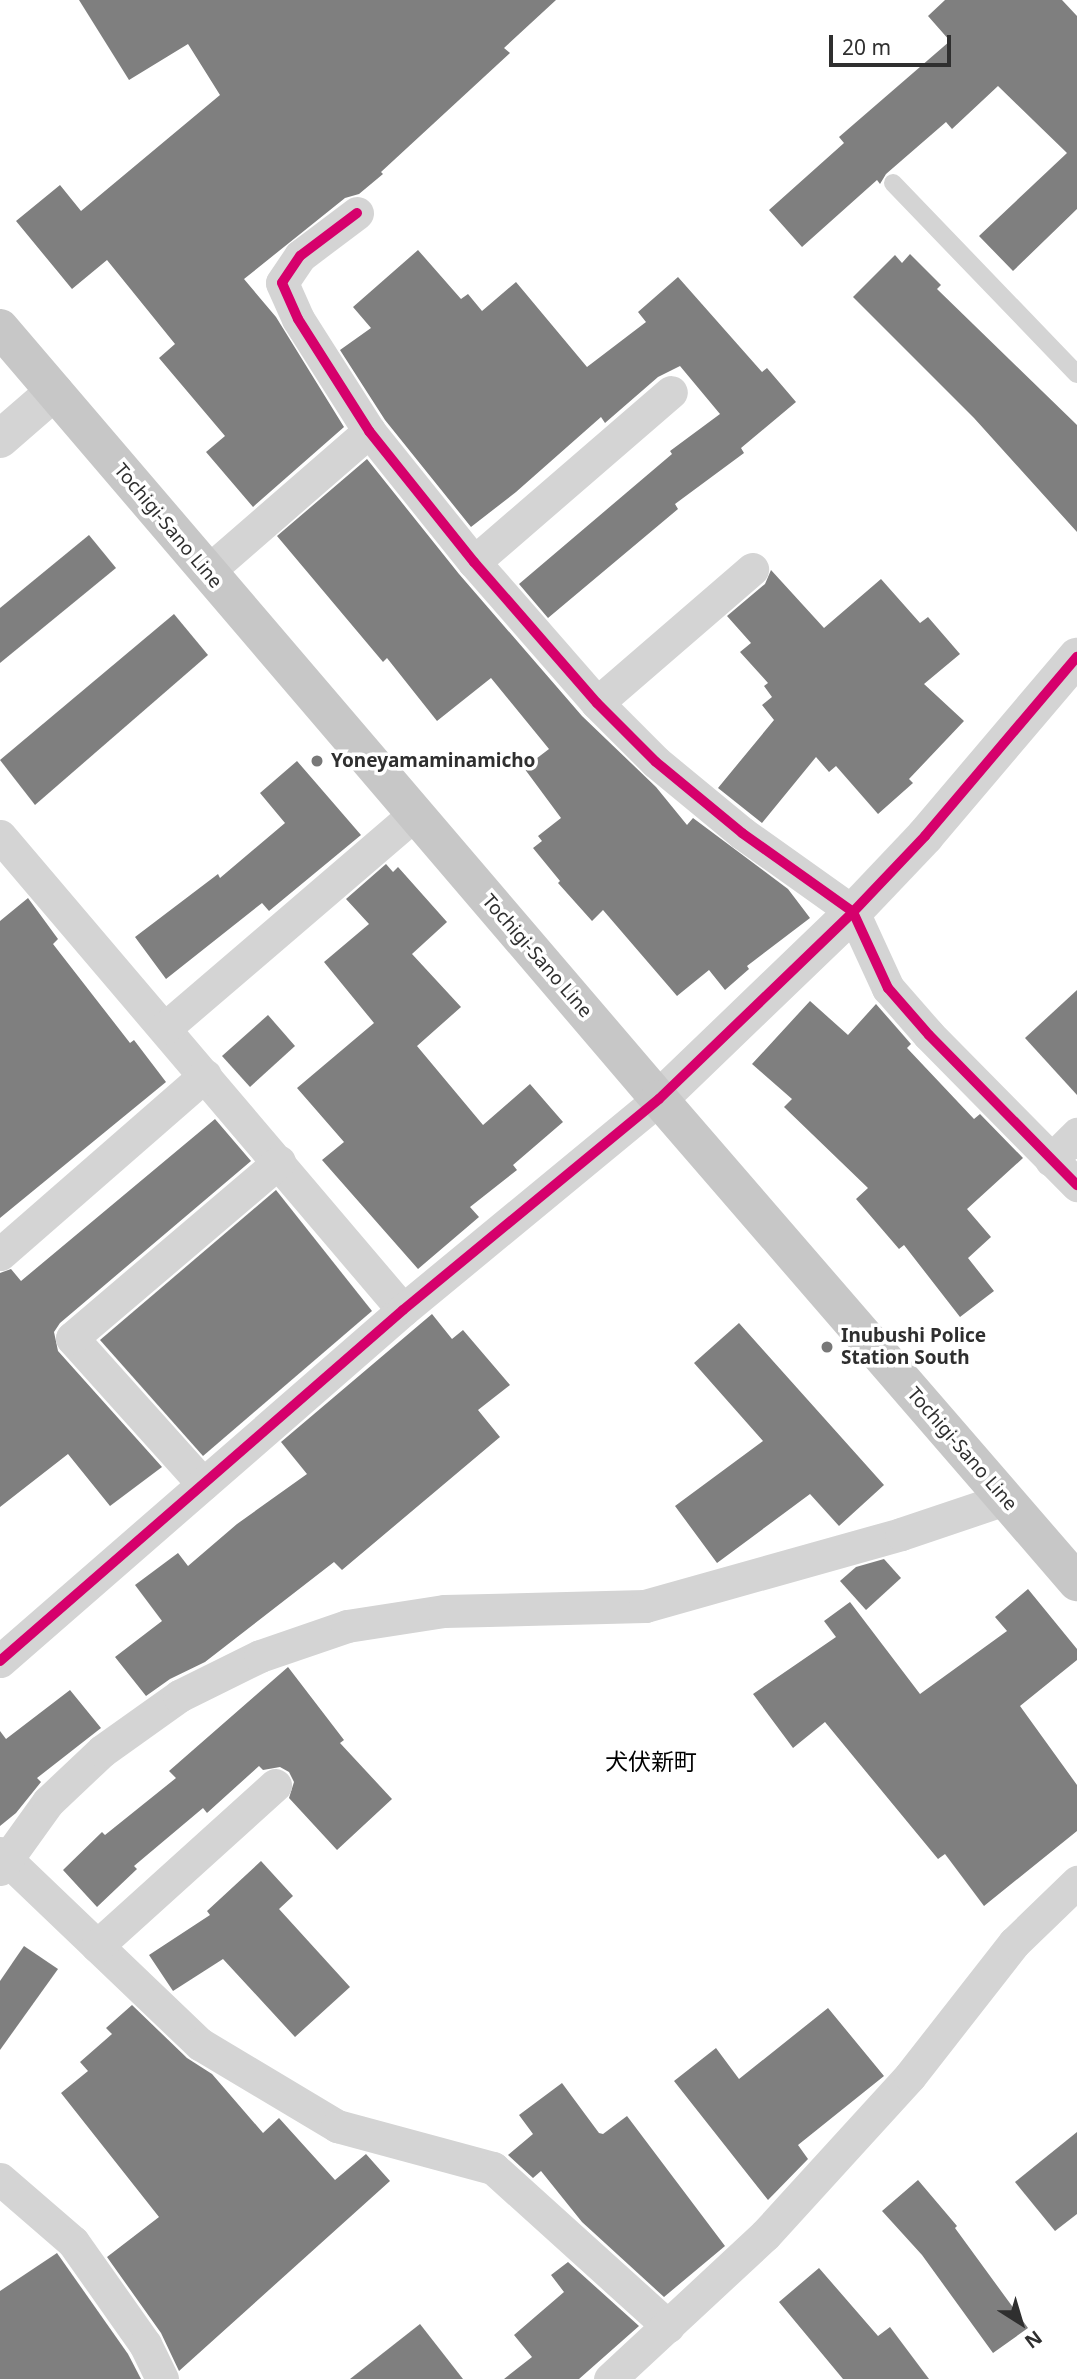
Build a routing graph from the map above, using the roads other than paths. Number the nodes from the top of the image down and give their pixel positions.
1 (893, 183) dead end
2 (357, 213) dead end
3 (0, 328) edge
4 (1077, 374) edge
5 (54, 392) junction
6 (671, 392) dead end
7 (369, 431) junction
8 (0, 439) edge
9 (474, 562) junction
10 (752, 569) dead end
11 (207, 572) junction
12 (1077, 657) edge
13 (597, 703) junction
14 (415, 814) junction
15 (3, 844) edge
16 (853, 912) junction
17 (165, 1028) junction
18 (205, 1075) junction
19 (659, 1099) junction
20 (1077, 1135) edge
21 (1051, 1160) junction
22 (279, 1162) junction
23 (1077, 1185) edge
24 (0, 1254) edge
25 (403, 1310) junction
26 (203, 1484) junction
27 (1005, 1499) junction
28 (1077, 1582) edge
29 (0, 1661) edge
30 (275, 1785) dead end
31 (2, 1861) edge
32 (1077, 1882) edge
33 (97, 1946) junction
34 (0, 2179) edge
35 (668, 2326) junction
36 (162, 2379) edge
37 (610, 2379) edge

1 - 4 lane
2 - 7 street
3 - 5 main road, Tochigi-Sano Line
5 - 8 street
5 - 11 main road, Tochigi-Sano Line
6 - 9 street
7 - 9 street
7 - 11 street
9 - 13 street
10 - 13 street
11 - 14 main road, Tochigi-Sano Line
12 - 16 street
13 - 16 street
14 - 17 street
14 - 19 main road, Tochigi-Sano Line
15 - 17 street
16 - 19 street
16 - 21 street
17 - 18 street
18 - 22 street
18 - 24 street
19 - 25 street
19 - 27 main road, Tochigi-Sano Line
20 - 21 street
21 - 23 street
22 - 25 street
22 - 26 street
25 - 26 street
26 - 29 street
27 - 28 main road, Tochigi-Sano Line
27 - 31 street
30 - 33 street
31 - 33 street
32 - 35 street
33 - 35 street
34 - 36 street
35 - 37 street

